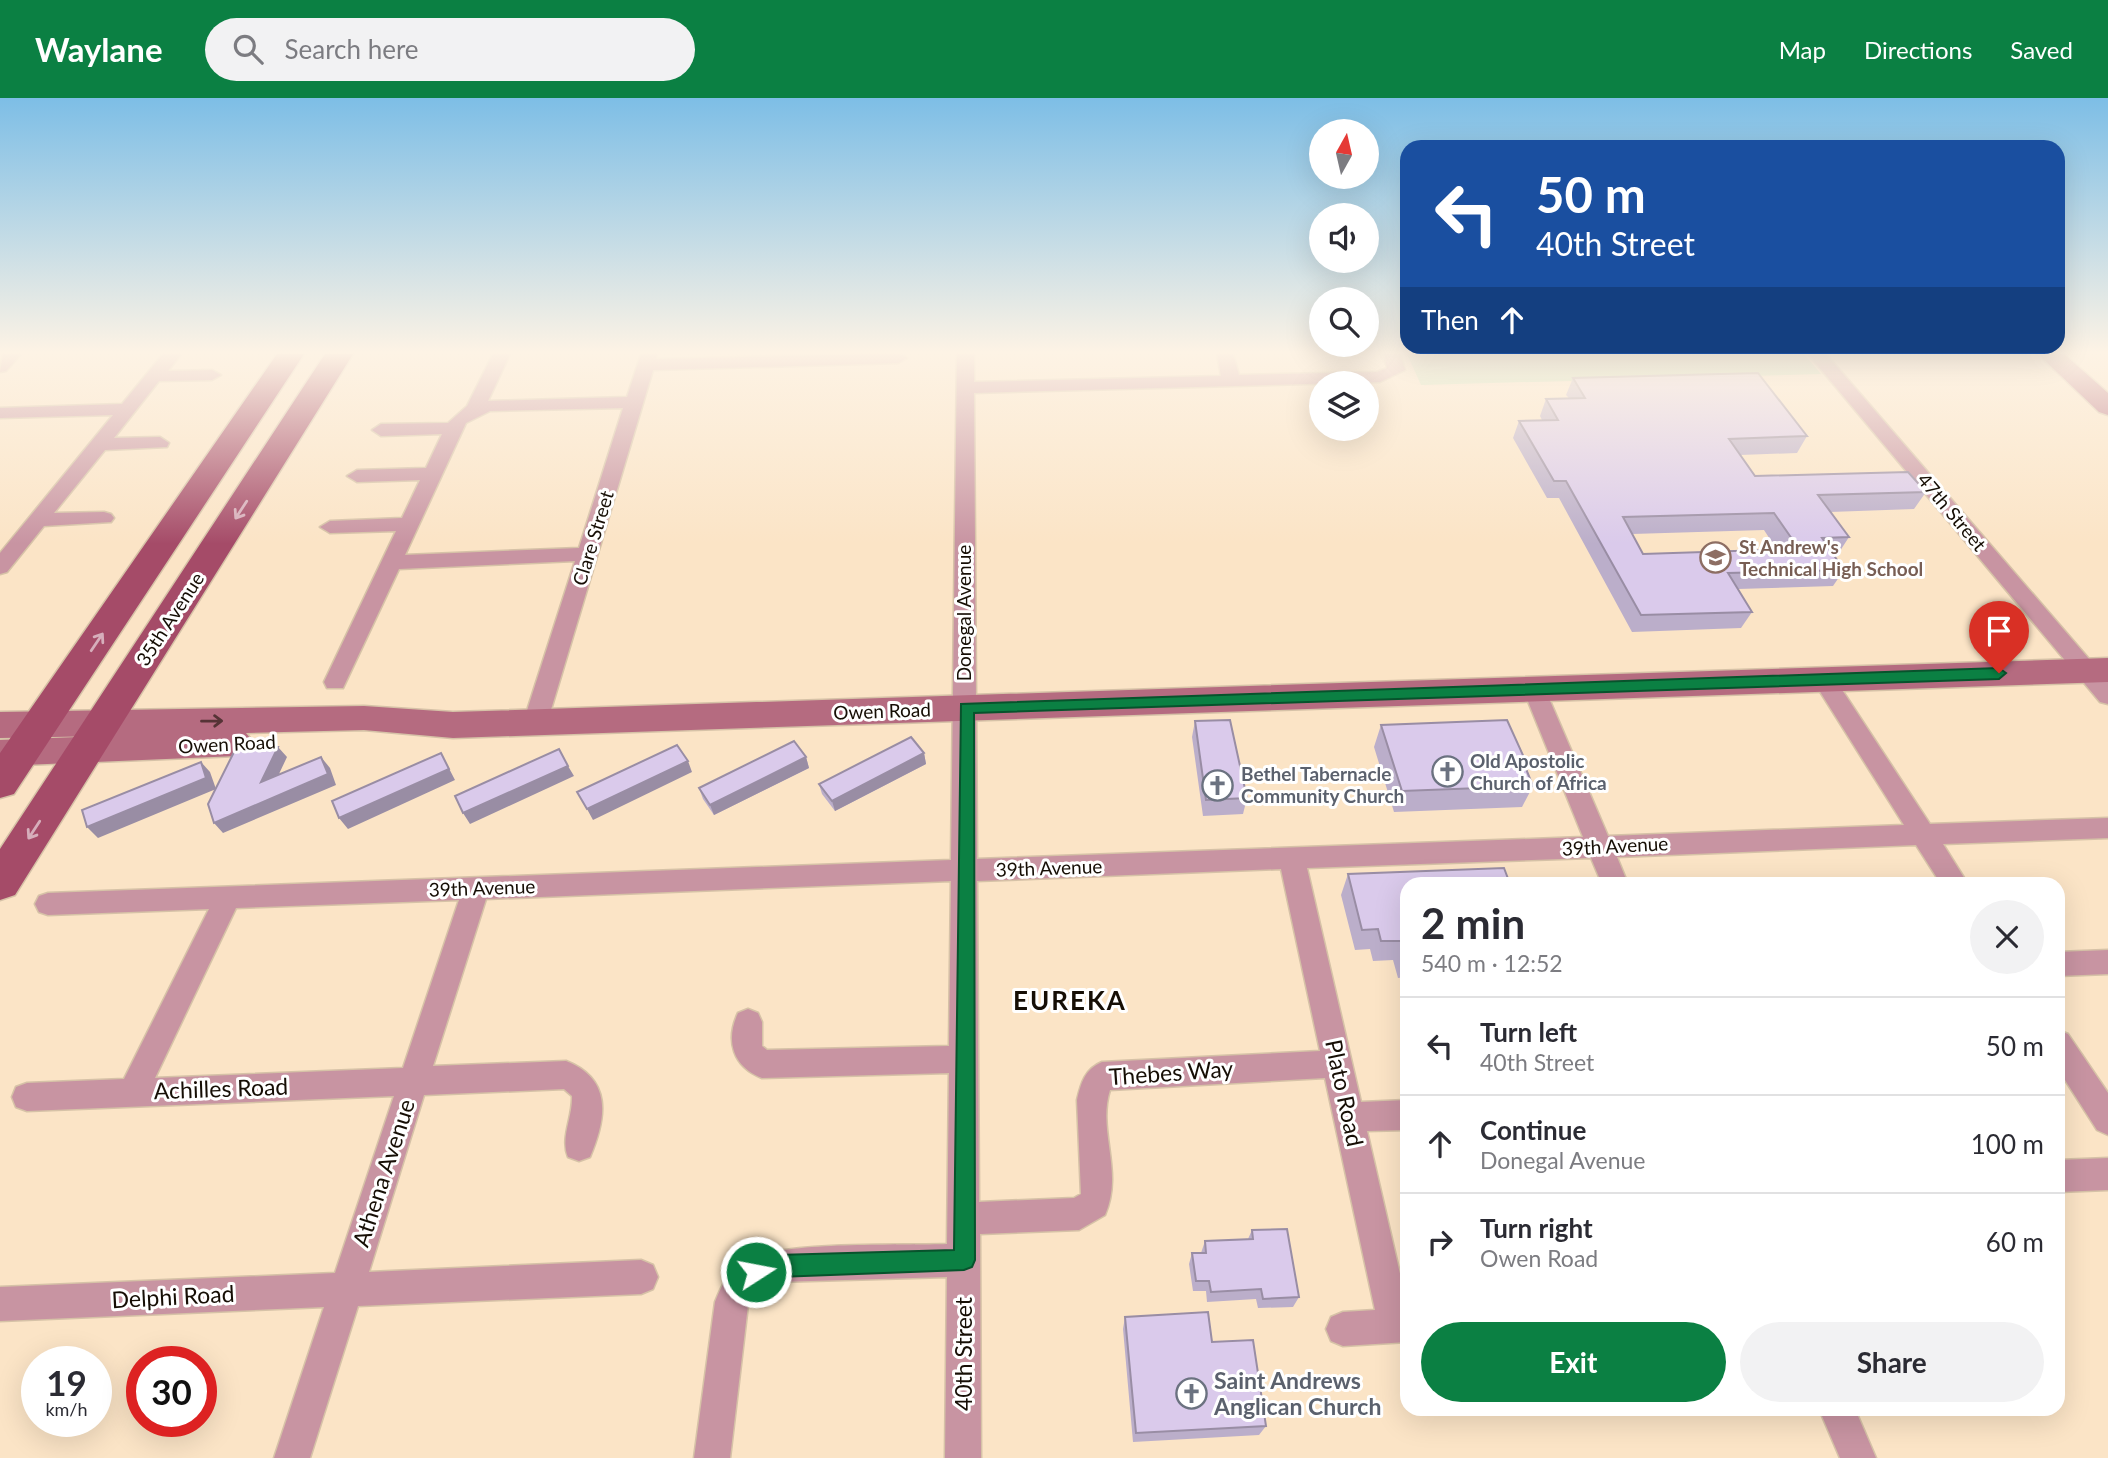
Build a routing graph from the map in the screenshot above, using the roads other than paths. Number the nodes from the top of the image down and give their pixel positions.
1 (121, 417) edge
2 (245, 417) edge
3 (299, 417) edge
4 (462, 417) edge
5 (629, 417) edge
6 (965, 417) edge
7 (1873, 417) edge
8 (453, 428) junction
9 (381, 430) dead end
10 (160, 443) dead end
11 (99, 444) junction
12 (432, 474) junction
13 (357, 476) dead end
14 (104, 518) dead end
15 (38, 520) junction
16 (408, 524) junction
17 (330, 527) dead end
18 (588, 554) junction
19 (391, 562) junction
20 (0, 567) edge
21 (2097, 670) edge
22 (1823, 679) junction
23 (335, 682) dead end
24 (1534, 690) junction
25 (2108, 696) edge
26 (967, 708) junction
27 (535, 723) junction
28 (94, 736) junction
29 (12, 748) edge
30 (2108, 828) edge
31 (1923, 834) junction
32 (1601, 848) junction
33 (1292, 859) junction
34 (966, 871) junction
35 (1612, 877) edge
36 (1951, 877) edge
37 (0, 883) edge
38 (476, 888) junction
39 (228, 898) junction
40 (48, 904) dead end
41 (2108, 962) edge
42 (2065, 964) edge
43 (748, 1022) dead end
44 (2065, 1054) edge
45 (965, 1059) junction
46 (1338, 1064) junction
47 (414, 1081) junction
48 (133, 1092) junction
49 (27, 1097) dead end
50 (1400, 1115) edge
51 (1349, 1117) junction
52 (2108, 1121) edge
53 (579, 1146) dead end
54 (2108, 1174) edge
55 (2065, 1176) edge
56 (964, 1219) junction
57 (964, 1260) junction
58 (641, 1277) dead end
59 (347, 1289) junction
60 (2, 1309) edge
61 (1400, 1322) edge
62 (1400, 1326) edge
63 (1343, 1329) dead end
64 (1840, 1416) edge
65 (292, 1458) edge
66 (712, 1458) edge
67 (964, 1458) edge
68 (1857, 1458) edge

1 - 11 street
29 -> 2 main road
3 -> 28 main road, 35th Avenue
4 - 8 street
5 - 18 street, Clare Street
6 - 26 street, Donegal Avenue
7 - 21 street, 47th Street
8 - 9 street
8 - 12 street
10 - 11 street
11 - 15 street
12 - 13 street
12 - 16 street
14 - 15 street
15 - 20 street
16 - 17 street
16 - 19 street
18 - 19 street
18 - 27 street, Clare Street
19 - 23 street
21 - 22 street, Owen Road
21 - 25 street, 47th Street
22 - 24 street, Owen Road
22 - 31 street
24 - 26 street, Owen Road
24 - 32 street
26 - 27 street, Owen Road
26 - 34 street, Donegal Avenue
27 - 28 street, Owen Road
28 - 29 street, Owen Road
28 -> 37 main road, 35th Avenue
30 - 31 street, 39th Avenue
31 - 32 street, 39th Avenue
31 - 36 street
32 - 33 street, 39th Avenue
32 - 35 street
33 - 34 street, 39th Avenue
33 - 46 street, Plato Road
34 - 38 street, 39th Avenue
34 - 45 street, 40th Street
38 - 39 street, 39th Avenue
38 - 47 street, Athena Avenue
39 - 40 street, 39th Avenue
39 - 48 street
41 - 42 street
43 - 45 street
44 - 52 street
45 - 56 street, 40th Street
46 - 51 street, Plato Road
46 - 56 street, Thebes Way
47 - 48 street, Achilles Road
47 - 53 street, Achilles Road
47 - 59 street, Athena Avenue
48 - 49 street, Achilles Road
50 - 51 street
51 - 61 street, Plato Road
54 - 55 street
56 - 57 street, 40th Street
57 - 66 street
57 - 67 street, 40th Street
58 - 59 street, Delphi Road
59 - 60 street, Delphi Road
59 - 65 street, Athena Avenue
62 - 63 street, Plato Road
64 - 68 street

